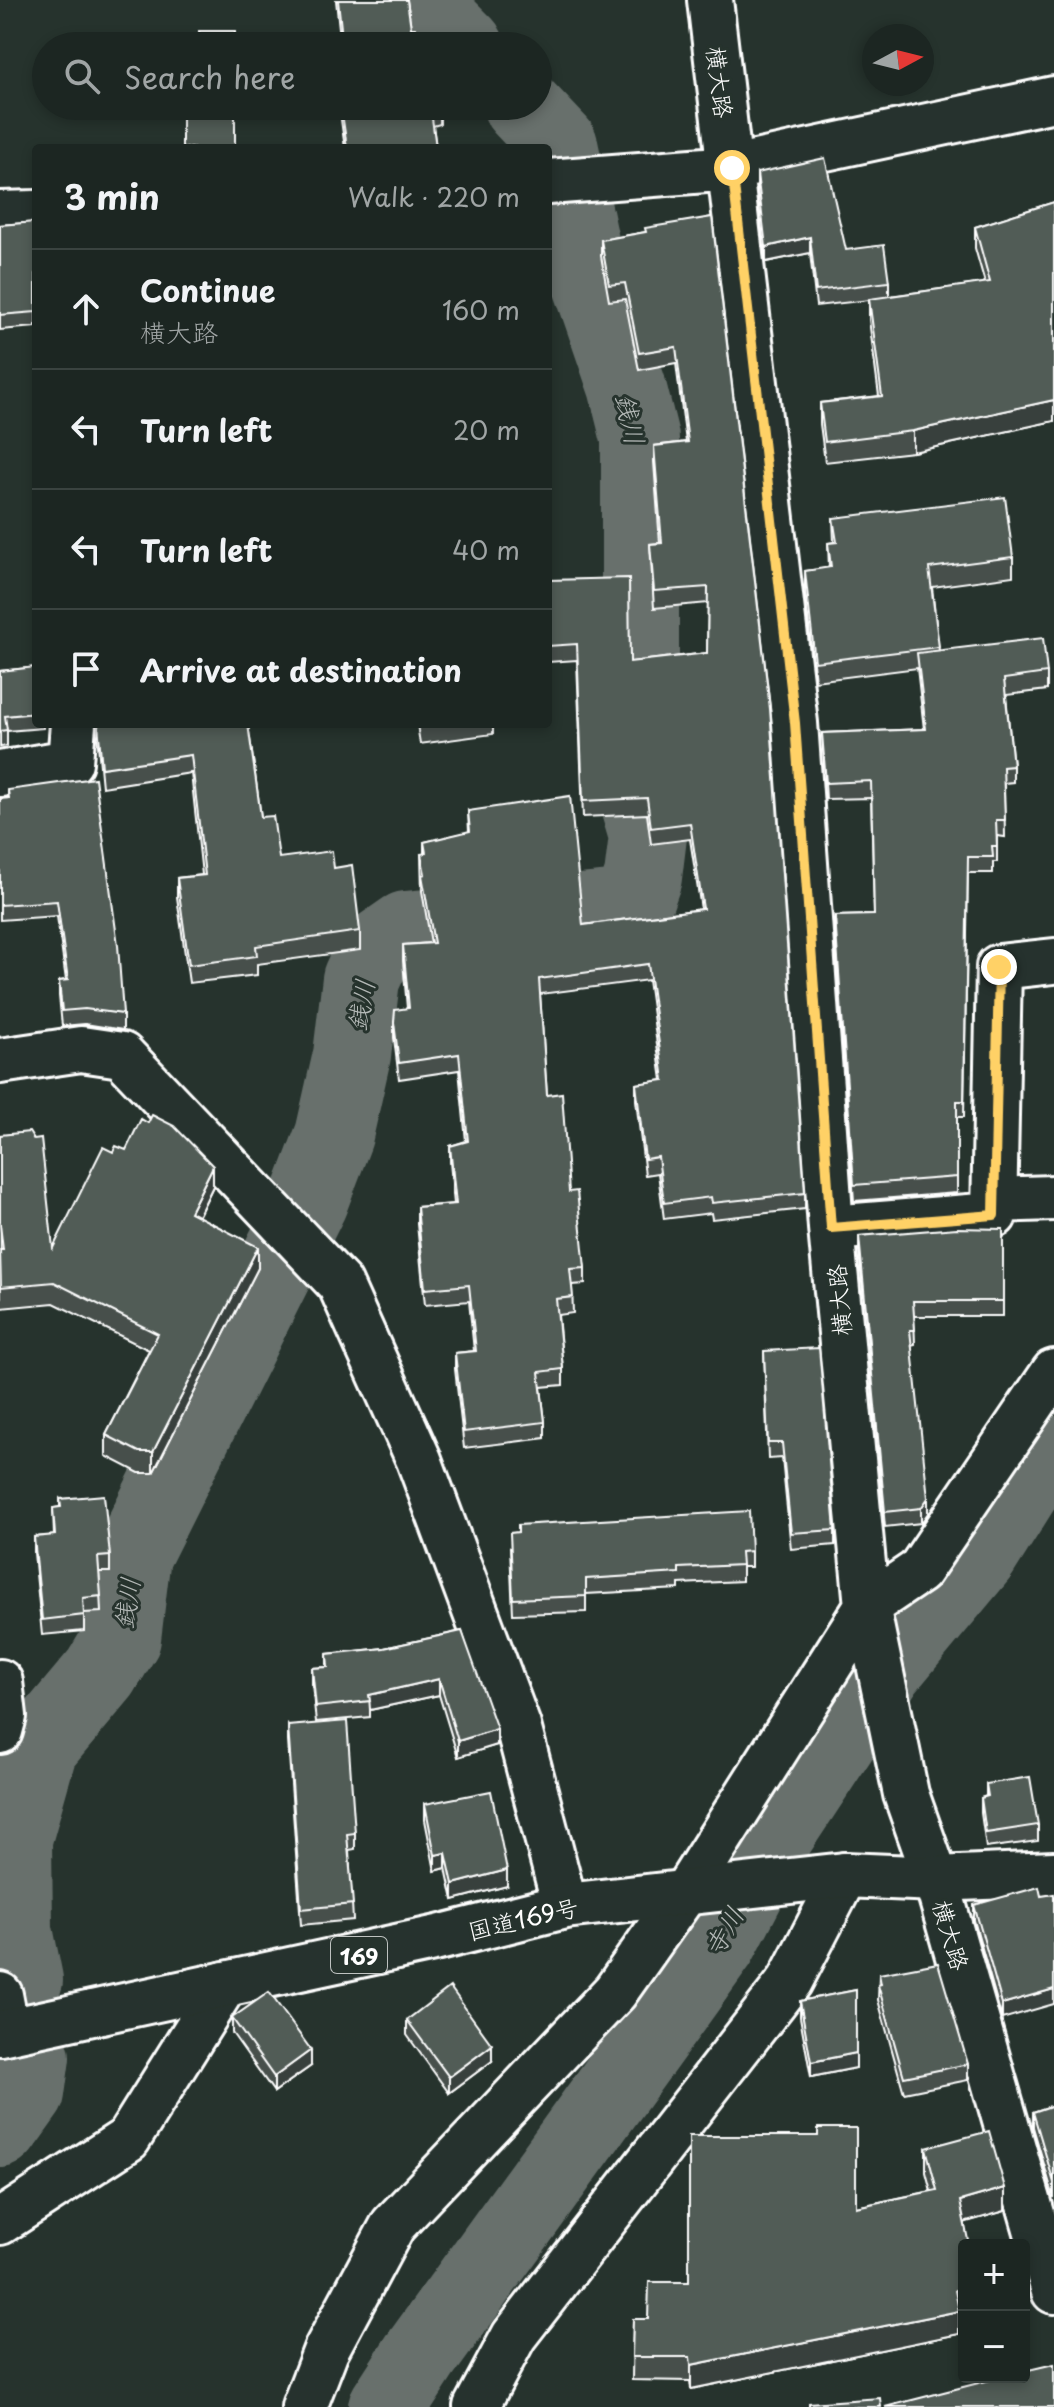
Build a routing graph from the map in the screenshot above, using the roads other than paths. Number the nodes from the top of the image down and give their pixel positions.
1 (710, 0) edge
2 (1054, 99) edge
3 (732, 168) junction
4 (567, 180) edge
5 (32, 213) edge
6 (0, 214) edge
7 (73, 728) edge
8 (0, 774) edge
9 (1054, 961) edge
10 (0, 1061) edge
11 (1054, 1198) edge
12 (994, 1200) junction
13 (831, 1228) junction
14 (1054, 1372) edge
15 (869, 1617) junction
16 (0, 1682) edge
17 (0, 1731) edge
18 (1054, 1874) edge
19 (845, 1875) junction
20 (936, 1879) junction
21 (702, 1891) junction
22 (565, 1906) junction
23 (225, 1984) junction
24 (2, 2020) edge
25 (0, 2222) edge
26 (1054, 2291) edge
27 (304, 2407) edge
28 (476, 2407) edge

1 - 3 main road, 横大路
2 - 3 main road
3 - 4 main road
3 - 13 main road, 横大路
5 - 6 main road
7 - 8 main road
9 - 12 main road
10 - 22 main road
11 - 12 main road
12 - 13 main road
13 - 15 main road, 横大路
14 - 15 main road
15 - 20 main road, 横大路
15 - 21 main road
16 - 17 main road
18 - 20 main road, 国道169号 / 169
19 - 20 main road, 国道169号 / 169
19 - 21 main road, 国道169号 / 169
19 - 28 main road
20 - 26 main road, 横大路
21 - 22 main road, 国道169号 / 169
21 - 27 main road
22 - 23 main road, 国道169号 / 169
23 - 24 main road, 国道169号 / 169
23 - 25 main road

